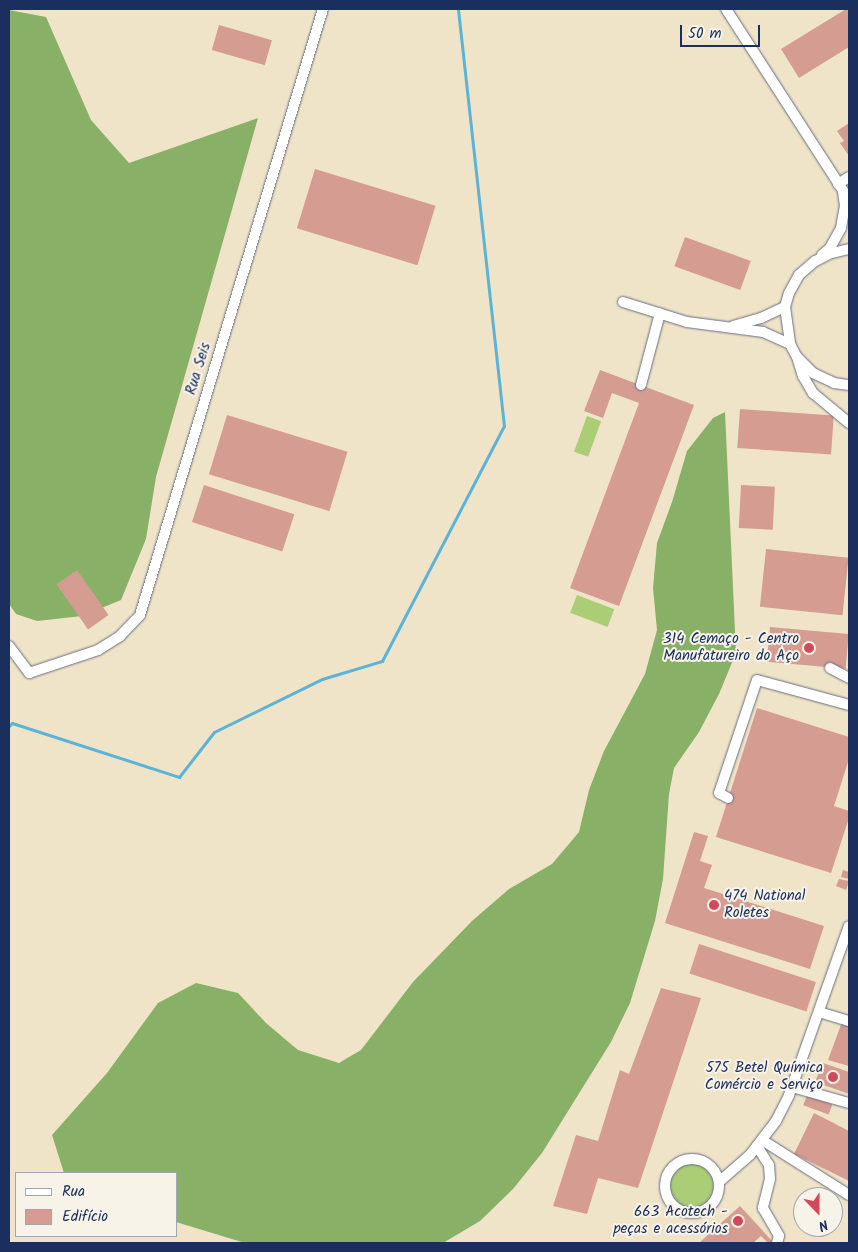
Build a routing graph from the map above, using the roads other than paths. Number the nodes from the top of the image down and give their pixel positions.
1 (323, 9) edge
2 (726, 9) edge
3 (849, 177) edge
4 (840, 187) junction
5 (849, 200) edge
6 (849, 249) edge
7 (815, 261) junction
8 (623, 302) dead end
9 (785, 307) junction
10 (660, 313) junction
11 (727, 328) junction
12 (790, 344) junction
13 (797, 357) junction
14 (641, 385) dead end
15 (849, 385) edge
16 (849, 423) edge
17 (9, 646) edge
18 (830, 668) dead end
19 (849, 678) edge
20 (849, 705) edge
21 (728, 798) dead end
22 (849, 926) edge
23 (819, 1012) junction
24 (849, 1021) edge
25 (792, 1087) junction
26 (849, 1103) edge
27 (759, 1143) junction
28 (719, 1182) junction
29 (849, 1195) edge
30 (777, 1243) edge

1 - 17 street, Rua Seis
2 - 4 street
3 - 4 street
4 - 5 street
4 - 7 street
6 - 7 street
7 - 9 street
8 - 10 street
9 - 11 street
9 - 12 street
10 - 11 street
10 - 14 street
11 - 12 street
12 - 13 street
13 - 15 street
13 - 16 street
18 - 19 street
20 - 21 street
22 - 23 street
23 - 24 street
23 - 25 street
25 - 26 street
25 - 27 street
27 - 28 street
27 - 29 street
27 - 30 street
28 - 28 street

